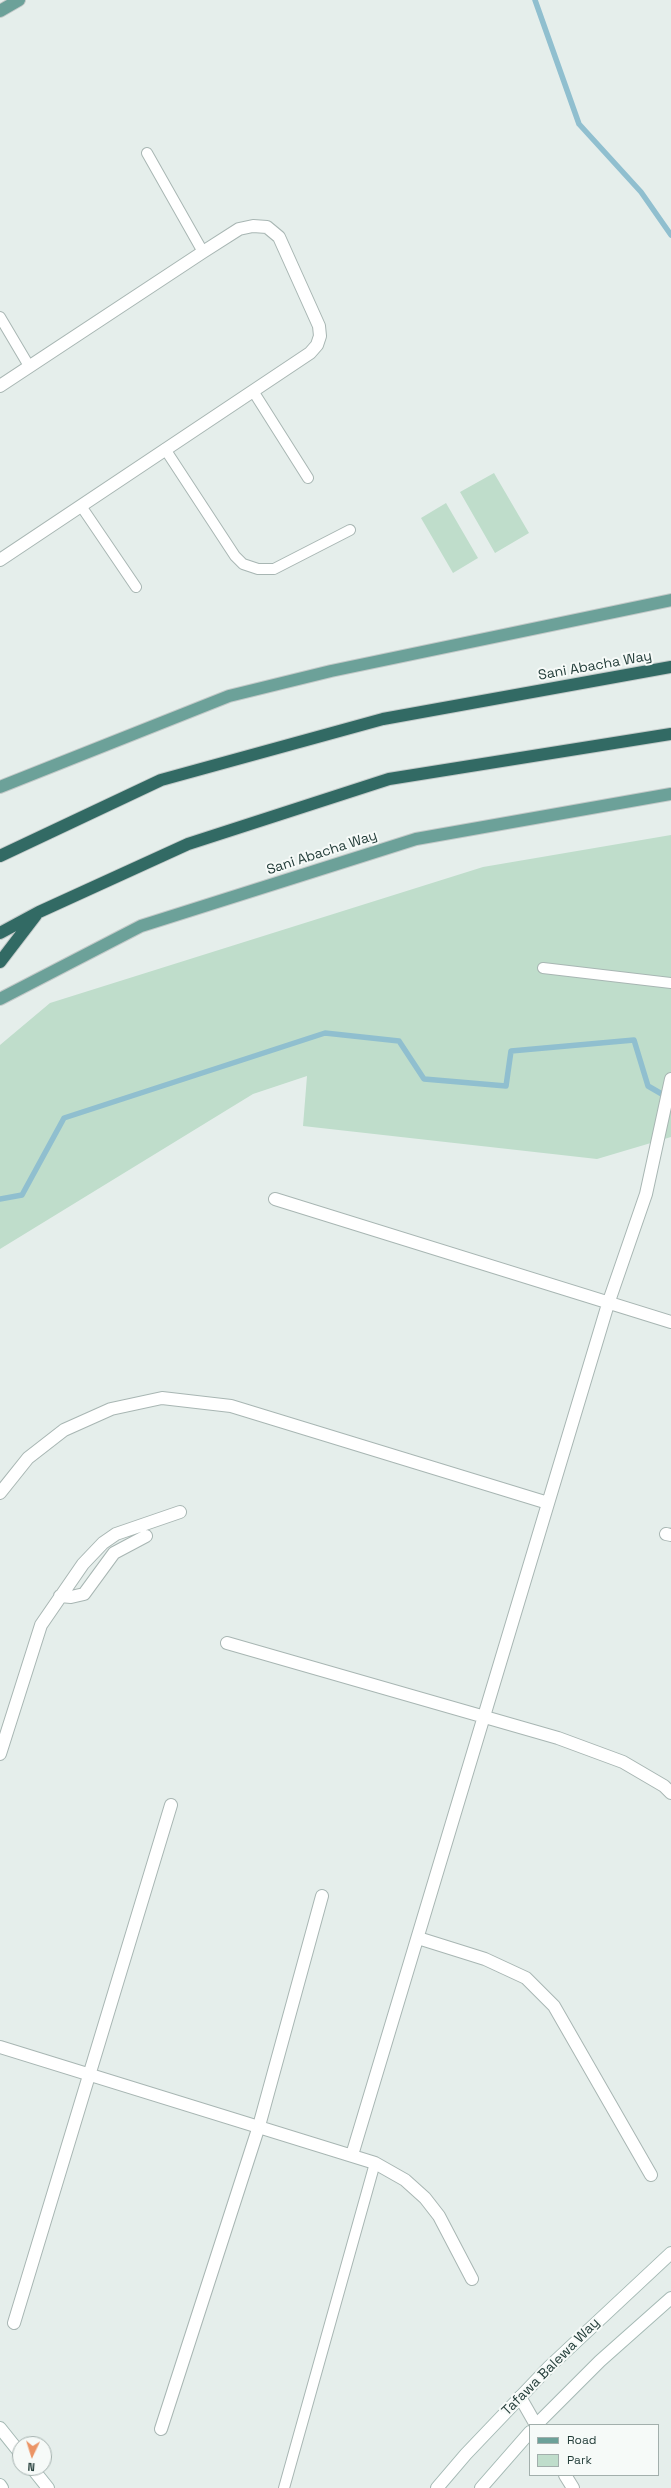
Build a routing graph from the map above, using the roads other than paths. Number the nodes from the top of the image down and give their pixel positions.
1 (19, 0) edge
2 (0, 11) edge
3 (147, 153) dead end
4 (203, 252) junction
5 (0, 317) edge
6 (29, 366) junction
7 (0, 386) edge
8 (253, 391) junction
9 (165, 450) junction
10 (308, 478) dead end
11 (82, 506) junction
12 (350, 530) dead end
13 (0, 560) edge
14 (136, 587) dead end
15 (671, 600) edge
16 (671, 667) edge
17 (671, 734) edge
18 (0, 787) edge
19 (671, 794) edge
20 (6, 850) edge
21 (0, 856) edge
22 (39, 912) junction
23 (0, 933) edge
24 (0, 962) edge
25 (542, 968) dead end
26 (671, 983) edge
27 (0, 999) edge
28 (671, 1079) edge
29 (275, 1199) dead end
30 (608, 1304) junction
31 (671, 1322) edge
32 (0, 1493) edge
33 (548, 1502) junction
34 (180, 1512) dead end
35 (146, 1536) dead end
36 (60, 1596) junction
37 (227, 1643) dead end
38 (484, 1718) junction
39 (0, 1754) edge
40 (671, 1793) edge
41 (171, 1805) dead end
42 (322, 1896) dead end
43 (418, 1938) junction
44 (0, 2047) edge
45 (89, 2074) junction
46 (258, 2126) junction
47 (352, 2155) junction
48 (375, 2163) junction
49 (651, 2175) dead end
50 (671, 2253) edge
51 (472, 2278) dead end
52 (671, 2298) edge
53 (14, 2323) dead end
54 (520, 2397) junction
55 (535, 2424) edge
56 (537, 2424) edge
57 (0, 2428) edge
58 (161, 2429) dead end
59 (529, 2433) edge
60 (12, 2443) edge
61 (38, 2476) edge
62 (566, 2476) edge
63 (0, 2485) edge
64 (2, 2488) edge
65 (48, 2488) edge
66 (284, 2488) edge
67 (437, 2488) edge
68 (481, 2488) edge
69 (572, 2488) edge

1 - 2 main road
3 - 4 lane
4 - 6 street
4 - 8 street
5 - 6 lane
6 - 7 street
8 - 9 street
8 - 10 lane
9 - 11 street
9 - 12 lane
11 - 13 street
11 - 14 lane
15 - 18 main road
16 - 20 highway, Sani Abacha Way
17 - 22 highway
19 - 27 main road, Sani Abacha Way
20 - 21 highway, Sani Abacha Way
22 - 23 highway
22 - 24 highway
25 - 26 lane
28 - 30 street
29 - 30 street
30 - 31 street
30 - 33 street
32 - 33 street
33 - 38 street
34 - 36 street
35 - 36 street
36 - 39 street
37 - 38 street
38 - 40 street
38 - 43 street
41 - 45 street
42 - 46 street
43 - 47 street
43 - 49 street
44 - 45 street
45 - 46 street
45 - 53 street
46 - 47 street
46 - 58 street
47 - 48 street
48 - 51 street
48 - 66 lane
50 - 54 street, Tafawa Balewa Way
52 - 56 street
54 - 55 street
54 - 67 street, Tafawa Balewa Way
57 - 60 street
59 - 68 street
61 - 65 street
62 - 69 street
63 - 64 street

